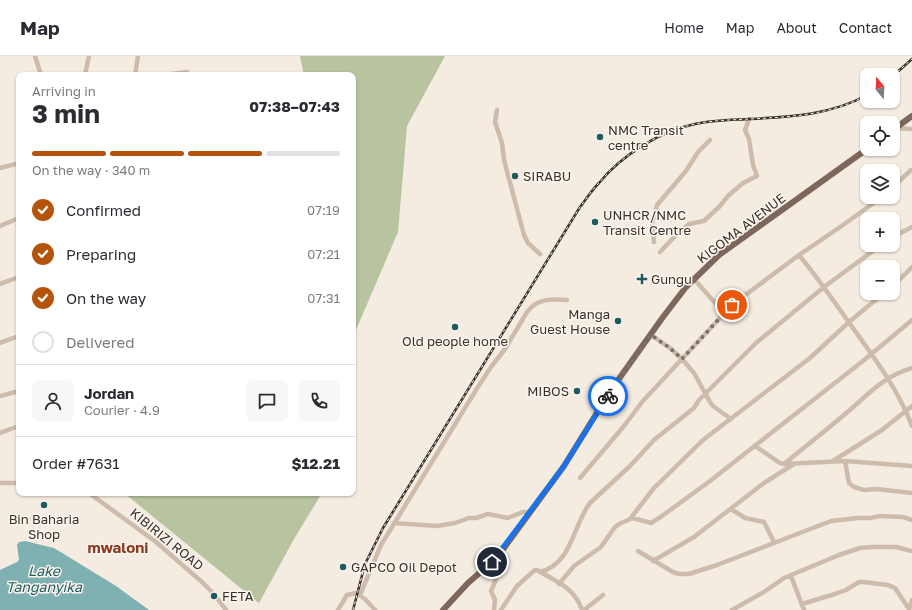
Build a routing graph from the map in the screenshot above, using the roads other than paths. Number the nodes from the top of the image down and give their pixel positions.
1 (35, 56) edge
2 (89, 56) edge
3 (138, 56) edge
4 (40, 72) edge
5 (86, 72) edge
6 (135, 72) edge
7 (497, 110) dead end
8 (912, 116) edge
9 (749, 119) dead end
10 (900, 125) edge
11 (900, 129) edge
12 (912, 129) edge
13 (710, 140) dead end
14 (860, 154) edge
15 (16, 164) edge
16 (0, 168) edge
17 (911, 170) edge
18 (900, 180) edge
19 (872, 204) edge
20 (16, 219) edge
21 (0, 226) edge
22 (912, 227) edge
23 (900, 233) edge
24 (654, 242) dead end
25 (660, 252) dead end
26 (872, 252) edge
27 (540, 254) dead end
28 (799, 255) junction
29 (912, 267) edge
30 (16, 278) edge
31 (694, 279) junction
32 (900, 279) edge
33 (0, 284) edge
34 (824, 287) junction
35 (567, 300) dead end
36 (876, 300) edge
37 (724, 313) junction
38 (912, 320) edge
39 (849, 322) junction
40 (651, 335) junction
41 (16, 337) edge
42 (0, 343) edge
43 (872, 353) junction
44 (682, 359) junction
45 (912, 368) edge
46 (888, 379) junction
47 (16, 392) edge
48 (706, 393) junction
49 (0, 396) edge
50 (912, 406) edge
51 (906, 410) junction
52 (731, 419) junction
53 (912, 426) edge
54 (16, 427) edge
55 (0, 433) edge
56 (755, 446) junction
57 (832, 461) junction
58 (845, 461) junction
59 (784, 464) junction
60 (794, 464) junction
61 (912, 466) edge
62 (580, 478) dead end
63 (0, 483) edge
64 (16, 483) edge
65 (912, 493) edge
66 (93, 496) edge
67 (731, 509) junction
68 (531, 512) junction
69 (630, 519) junction
70 (912, 520) edge
71 (394, 523) junction
72 (774, 542) junction
73 (912, 551) edge
74 (638, 552) dead end
75 (653, 561) junction
76 (492, 562) junction
77 (540, 572) junction
78 (791, 576) junction
79 (559, 584) junction
80 (360, 595) junction
81 (603, 595) dead end
82 (912, 600) edge
83 (802, 604) junction
84 (909, 609) edge
85 (226, 610) edge
86 (338, 610) edge
87 (375, 610) edge
88 (443, 610) edge
89 (494, 610) edge
90 (501, 610) edge
91 (583, 610) edge
92 (732, 610) edge
93 (804, 610) edge

1 - 4 street
2 - 5 street
3 - 6 street
7 - 27 street
8 - 10 main road
9 - 25 street
11 - 12 street
13 - 24 street
14 - 31 main road, KIGOMA AVENUE
15 - 16 street
17 - 18 street
19 - 28 street
20 - 21 street
22 - 23 street
26 - 34 street
28 - 34 street
28 - 37 street
29 - 32 street
30 - 33 street
31 - 37 street
31 - 40 main road, KIGOMA AVENUE
34 - 39 street
34 - 48 street
35 - 71 street
36 - 39 street
37 - 44 street
38 - 43 street
39 - 43 street
39 - 52 street
40 - 44 street
40 - 68 main road, KIGOMA AVENUE
41 - 42 street
43 - 46 street
43 - 56 street
44 - 48 street
44 - 62 street
45 - 46 street
46 - 51 street
46 - 59 street
47 - 49 street
48 - 52 street
48 - 77 street
50 - 51 street
51 - 53 street
51 - 57 street
52 - 69 street
54 - 55 street
56 - 59 street
56 - 69 street
57 - 58 street
57 - 60 street
58 - 61 street
58 - 65 street
59 - 60 street
60 - 67 street
63 - 64 street
66 - 85 street, KIBIRIZI ROAD
67 - 72 street
67 - 75 street
68 - 71 street
68 - 76 main road, KIGOMA AVENUE
69 - 79 street
70 - 72 street
71 - 80 street
72 - 75 street
73 - 78 street
74 - 75 street
76 - 88 main road, KIGOMA AVENUE
76 - 89 street
77 - 79 street
77 - 90 street
78 - 83 street
78 - 92 street
79 - 91 street
80 - 86 street
80 - 87 street
81 - 91 street
82 - 84 street
83 - 84 street
83 - 93 street

